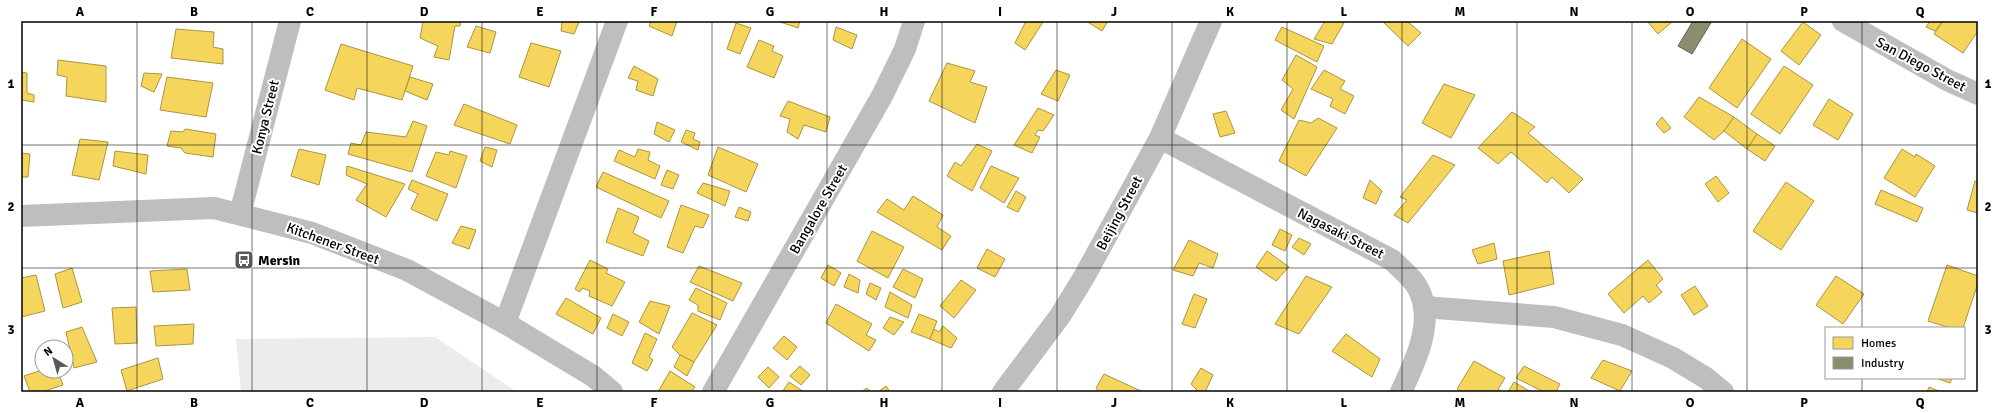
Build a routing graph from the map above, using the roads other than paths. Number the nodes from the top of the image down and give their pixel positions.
1 (290, 21) edge
2 (617, 21) edge
3 (914, 21) edge
4 (1211, 21) edge
5 (1843, 21) edge
6 (1978, 94) edge
7 (1160, 138) junction
8 (240, 214) junction
9 (21, 216) edge
10 (1424, 307) junction
11 (504, 323) junction
12 (612, 392) edge
13 (713, 392) edge
14 (1003, 392) edge
15 (1401, 392) edge
16 (1723, 392) edge

1 - 8 street, Konya Street
2 - 11 street
3 - 13 street, Bangalore Street
4 - 7 street, Beijing Street
5 - 6 street, San Diego Street
7 - 10 street, Nagasaki Street
7 - 14 street, Beijing Street
8 - 9 street, Kitchener Street
8 - 11 street, Kitchener Street
10 - 15 street, Nagasaki Street
10 - 16 street
11 - 12 street, Kitchener Street

